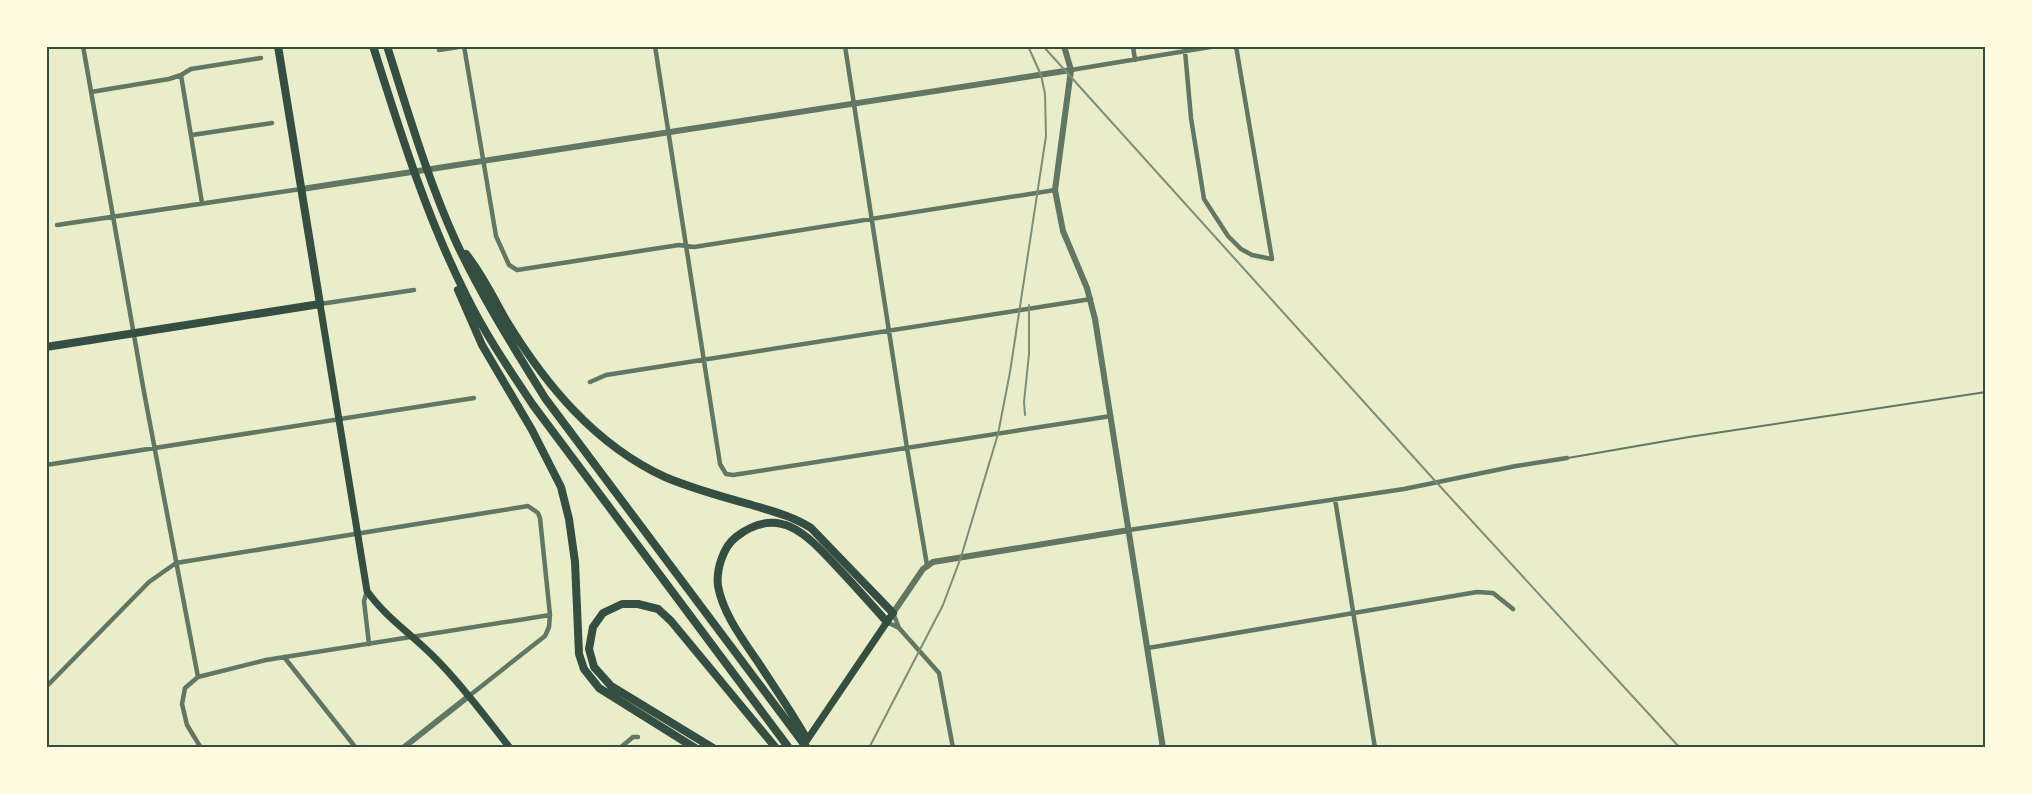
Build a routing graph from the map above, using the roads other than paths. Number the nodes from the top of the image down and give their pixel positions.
1 (83, 46) edge
2 (278, 46) edge
3 (387, 46) edge
4 (464, 46) edge
5 (655, 46) edge
6 (845, 46) edge
7 (1064, 46) edge
8 (1133, 46) edge
9 (1216, 46) edge
10 (1236, 46) edge
11 (374, 48) edge
12 (438, 50) dead end
13 (1185, 51) junction
14 (261, 58) dead end
15 (1135, 60) junction
16 (1071, 70) junction
17 (181, 75) junction
18 (91, 92) junction
19 (854, 103) junction
20 (272, 123) dead end
21 (668, 133) junction
22 (192, 135) junction
23 (483, 161) junction
24 (302, 189) junction
25 (1055, 190) junction
26 (202, 203) junction
27 (112, 217) junction
28 (872, 218) junction
29 (57, 225) dead end
30 (456, 242) junction
31 (686, 246) junction
32 (446, 249) junction
33 (414, 290) dead end
34 (1090, 299) junction
35 (320, 304) junction
36 (889, 331) junction
37 (133, 334) junction
38 (46, 347) edge
39 (704, 360) junction
40 (590, 382) dead end
41 (1986, 392) edge
42 (474, 398) dead end
43 (1111, 416) junction
44 (339, 420) junction
45 (154, 448) junction
46 (907, 448) junction
47 (1567, 459) joint
48 (46, 465) edge
49 (1335, 499) junction
50 (1129, 530) junction
51 (357, 533) junction
52 (176, 563) junction
53 (927, 566) junction
54 (367, 591) junction
55 (1513, 609) dead end
56 (1354, 612) junction
57 (893, 613) junction
58 (550, 615) junction
59 (887, 622) junction
60 (899, 628) junction
61 (412, 638) junction
62 (369, 644) junction
63 (1148, 648) junction
64 (284, 657) junction
65 (198, 677) junction
66 (46, 687) edge
67 (469, 696) junction
68 (786, 713) junction
69 (638, 737) dead end
70 (199, 745) edge
71 (192, 747) edge
72 (356, 747) edge
73 (403, 747) edge
74 (510, 747) edge
75 (620, 747) edge
76 (695, 747) edge
77 (713, 747) edge
78 (776, 747) edge
79 (789, 747) edge
80 (802, 747) edge
81 (807, 747) edge
82 (812, 747) edge
83 (952, 747) edge
84 (1163, 747) edge
85 (1375, 747) edge

1 - 18 street
2 - 24 main road
3 - 30 highway
4 - 12 street
4 - 23 street
5 - 21 street
6 - 19 street
7 - 16 street
8 - 15 street
9 - 13 street
10 - 13 street
11 - 32 highway
13 - 15 street
14 - 17 street
15 - 16 street
16 - 19 street
16 - 25 street
17 - 18 street
17 - 22 street
18 - 27 street
19 - 21 street
19 - 28 street
20 - 22 street
21 - 23 street
21 - 31 street
22 - 26 street
23 - 24 street
23 - 31 street
24 - 26 street
24 - 35 main road
25 - 28 street
25 - 34 street
26 - 27 street
27 - 29 street
27 - 37 street
28 - 31 street
28 - 36 street
30 - 57 highway
30 - 68 highway
31 - 39 street
32 - 76 highway
32 - 79 highway
33 - 35 street
34 - 36 street
34 - 43 street
35 - 37 main road
35 - 44 main road
36 - 39 street
36 - 46 street
37 - 38 main road
37 - 45 street
39 - 40 street
39 - 46 street
41 - 47 lane
42 - 44 street
43 - 46 street
43 - 50 street
44 - 45 street
44 - 51 main road
45 - 48 street
45 - 52 street
46 - 53 street
47 - 49 street
49 - 50 street
49 - 56 street
50 - 53 street
50 - 63 street
51 - 52 street
51 - 54 main road
51 - 58 street
52 - 65 street
52 - 66 street
53 - 57 street
54 - 61 main road
54 - 62 street
55 - 56 street
56 - 63 street
56 - 85 street
57 - 59 main road
57 - 60 street
58 - 61 street
58 - 67 street
59 - 60 street
59 - 68 highway
59 - 80 main road
60 - 83 street
61 - 62 street
61 - 67 main road
62 - 64 street
63 - 84 street
64 - 65 street
64 - 72 street
65 - 70 street
67 - 73 street
67 - 74 main road
68 - 81 highway
68 - 82 highway
69 - 75 street
70 - 71 street
77 - 78 highway

